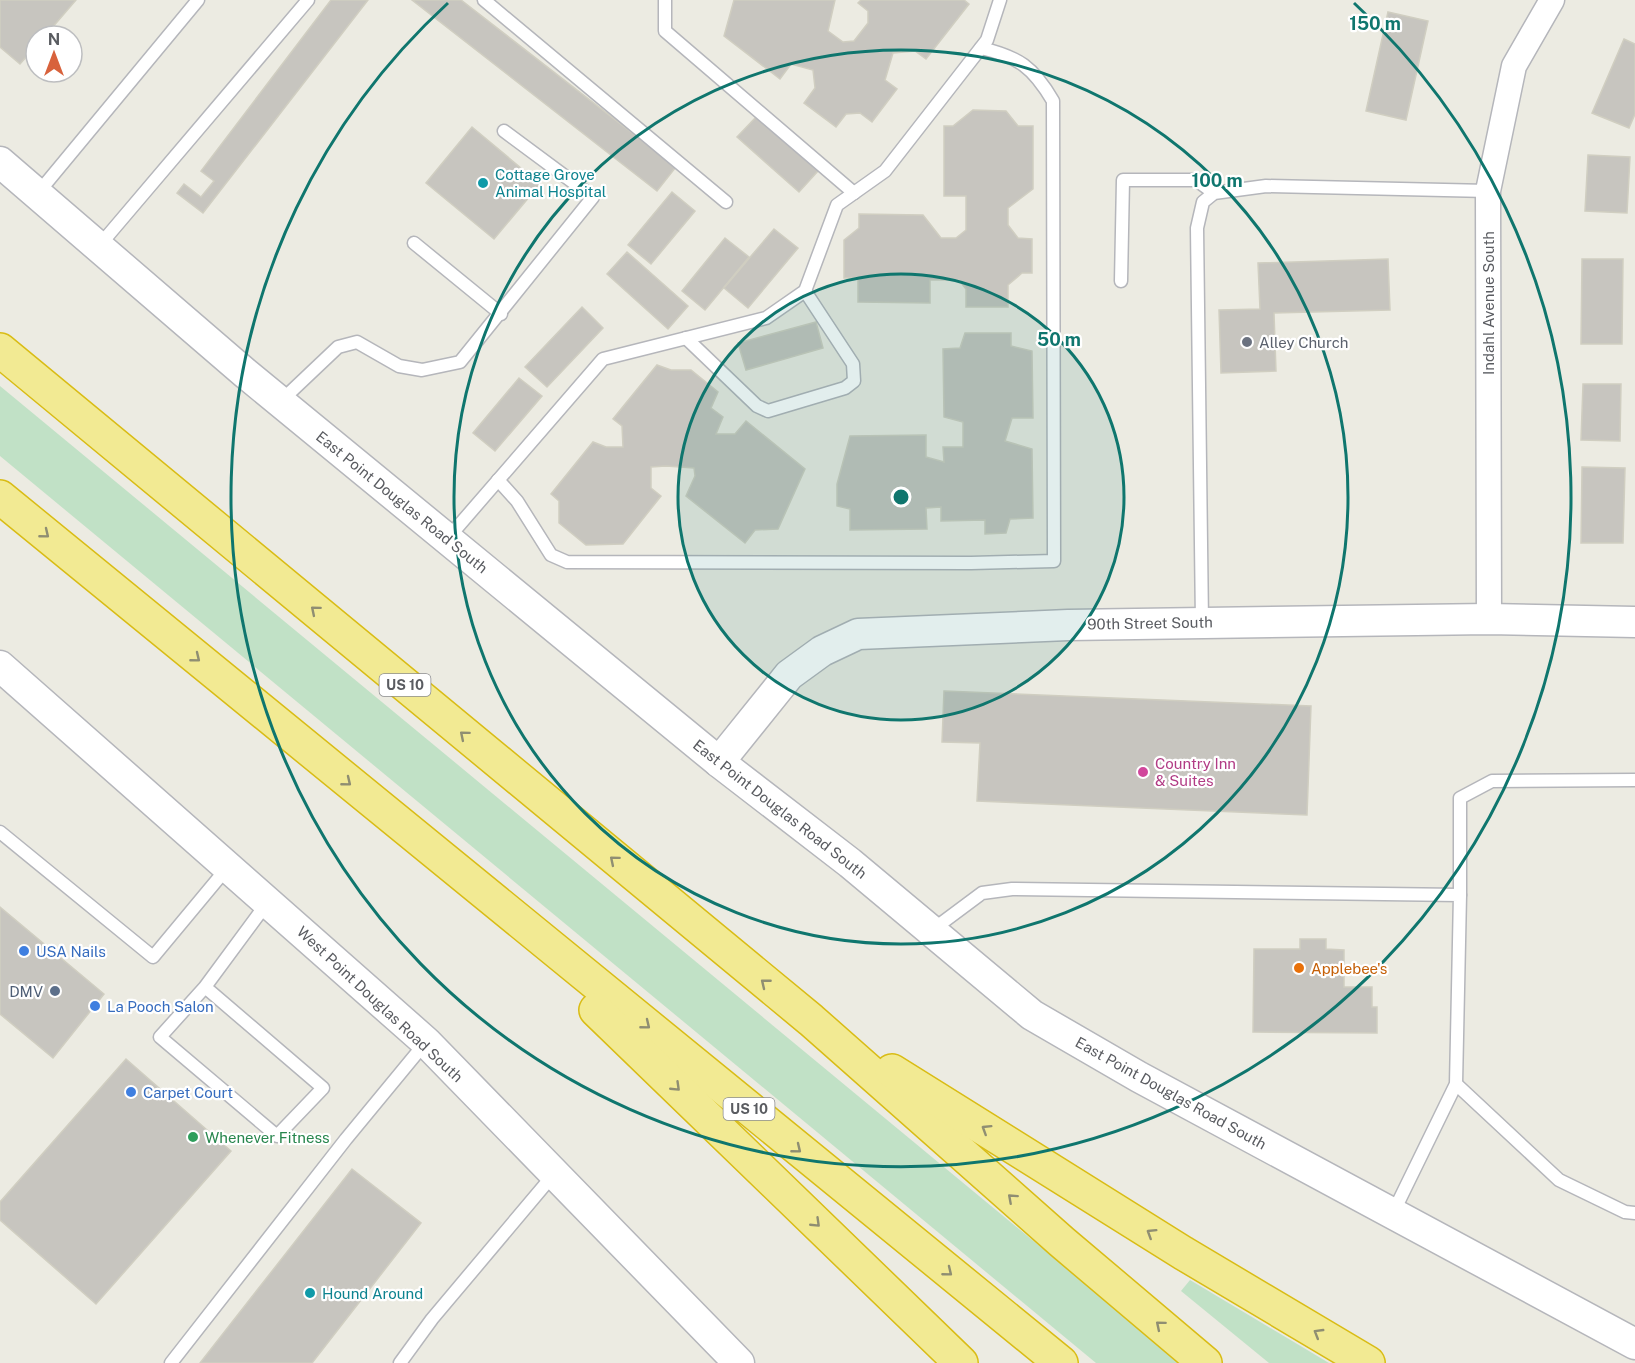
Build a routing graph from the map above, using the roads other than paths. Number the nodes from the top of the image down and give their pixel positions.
1 (198, 0) edge
2 (308, 0) edge
3 (484, 0) edge
4 (665, 0) edge
5 (1000, 0) edge
6 (1552, 0) edge
7 (981, 48) junction
8 (504, 131) dead end
9 (0, 162) edge
10 (1488, 191) junction
11 (854, 193) junction
12 (1214, 193) junction
13 (37, 194) junction
14 (726, 202) dead end
15 (414, 243) dead end
16 (99, 247) junction
17 (1121, 281) dead end
18 (805, 291) junction
19 (501, 314) junction
20 (686, 338) junction
21 (0, 350) edge
22 (280, 402) junction
23 (498, 480) junction
24 (0, 497) edge
25 (447, 539) junction
26 (1489, 619) junction
27 (1202, 622) junction
28 (1635, 622) edge
29 (0, 666) edge
30 (719, 762) junction
31 (1635, 780) edge
32 (0, 832) edge
33 (438, 856) junction
34 (228, 867) junction
35 (1460, 895) junction
36 (267, 902) junction
37 (930, 932) junction
38 (204, 987) junction
39 (811, 1020) junction
40 (426, 1042) junction
41 (1456, 1084) junction
42 (555, 1173) junction
43 (1393, 1214) junction
44 (1635, 1214) edge
45 (1635, 1344) edge
46 (171, 1363) edge
47 (400, 1363) edge
48 (739, 1363) edge
49 (961, 1363) edge
50 (1061, 1363) edge
51 (1205, 1363) edge
52 (1368, 1363) edge

1 - 13 lane
2 - 16 lane
3 - 14 lane
4 - 11 lane
5 - 7 lane
6 - 10 street, Indahl Avenue South
7 - 11 lane
7 - 23 lane
8 - 19 lane
9 - 13 street, East Point Douglas Road South
10 - 12 lane
10 - 26 street, Indahl Avenue South
11 - 18 lane
12 - 17 lane
12 - 27 lane
13 - 16 street, East Point Douglas Road South
15 - 19 lane
16 - 22 street, East Point Douglas Road South
18 - 20 lane
18 - 20 lane
19 - 22 lane
20 - 23 lane
39 -> 21 highway, US 10
22 - 25 street, East Point Douglas Road South
23 - 25 lane
24 -> 33 highway, US 10
25 - 30 street, East Point Douglas Road South
26 - 27 street, 90th Street South
26 - 28 street, 90th Street South
27 - 30 street, 90th Street South
29 - 34 street, West Point Douglas Road South
30 - 37 street, East Point Douglas Road South
31 - 35 lane
32 - 34 lane
33 -> 49 highway
33 -> 50 highway, US 10
34 - 36 street, West Point Douglas Road South
35 - 37 lane
35 - 41 lane
36 - 38 lane
36 - 40 street, West Point Douglas Road South
37 - 43 street, East Point Douglas Road South
38 - 38 lane
51 -> 39 highway, US 10
52 -> 39 highway
40 - 42 street, West Point Douglas Road South
40 - 46 lane
41 - 43 lane
41 - 44 lane
42 - 47 lane
42 - 48 street, West Point Douglas Road South
43 - 45 street, East Point Douglas Road South

